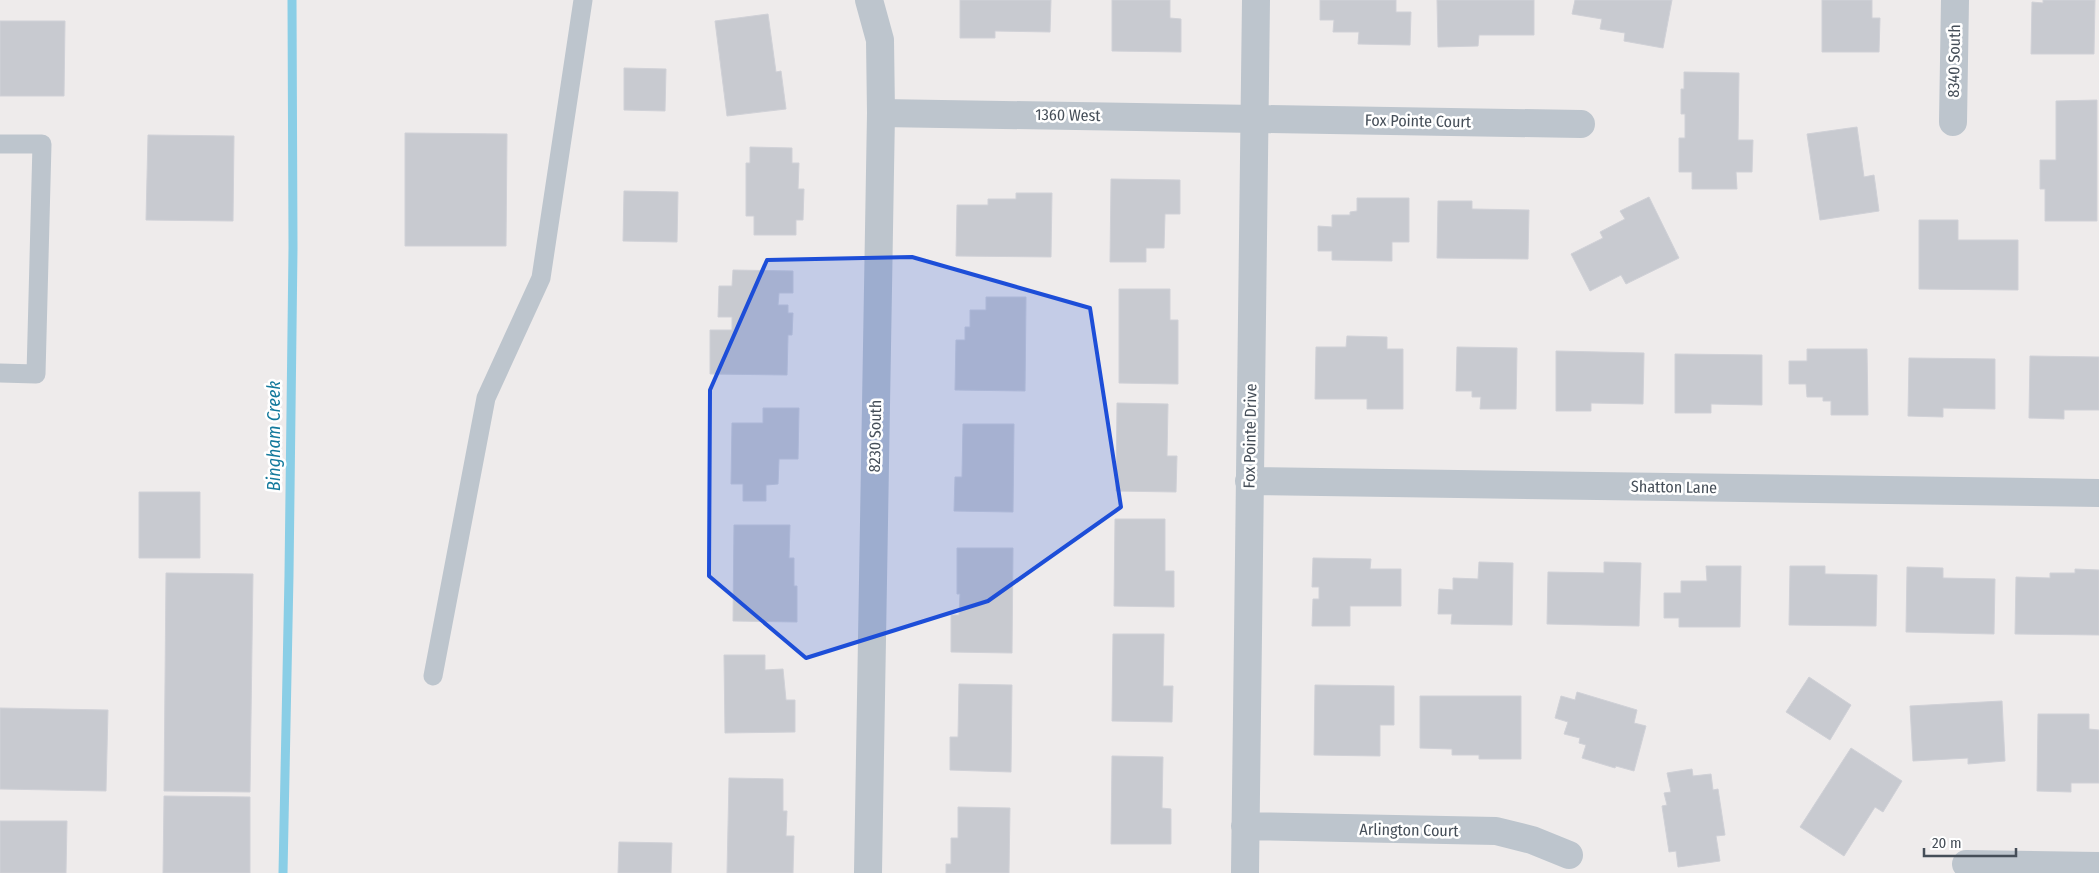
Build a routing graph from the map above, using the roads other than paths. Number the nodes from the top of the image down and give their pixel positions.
1 (583, 0) edge
2 (869, 0) edge
3 (1256, 0) edge
4 (1955, 0) edge
5 (881, 113) junction
6 (1255, 118) junction
7 (1953, 122) dead end
8 (1581, 124) dead end
9 (0, 144) edge
10 (0, 373) edge
11 (1249, 481) junction
12 (2099, 493) edge
13 (433, 676) dead end
14 (1245, 826) junction
15 (1570, 855) dead end
16 (1966, 864) dead end
17 (2099, 866) edge
18 (868, 873) edge
19 (1244, 873) edge

1 - 13 lane
2 - 5 street, 8230 South
3 - 6 street, Fox Pointe Drive
4 - 7 street, 8340 South
5 - 6 street, 1360 West
5 - 18 street, 8230 South
6 - 8 street, Fox Pointe Court
6 - 11 street, Fox Pointe Drive
9 - 10 lane
11 - 12 street, Shatton Lane
11 - 14 street, Fox Pointe Drive
14 - 15 street, Arlington Court
14 - 19 street, Fox Pointe Drive
16 - 17 street

